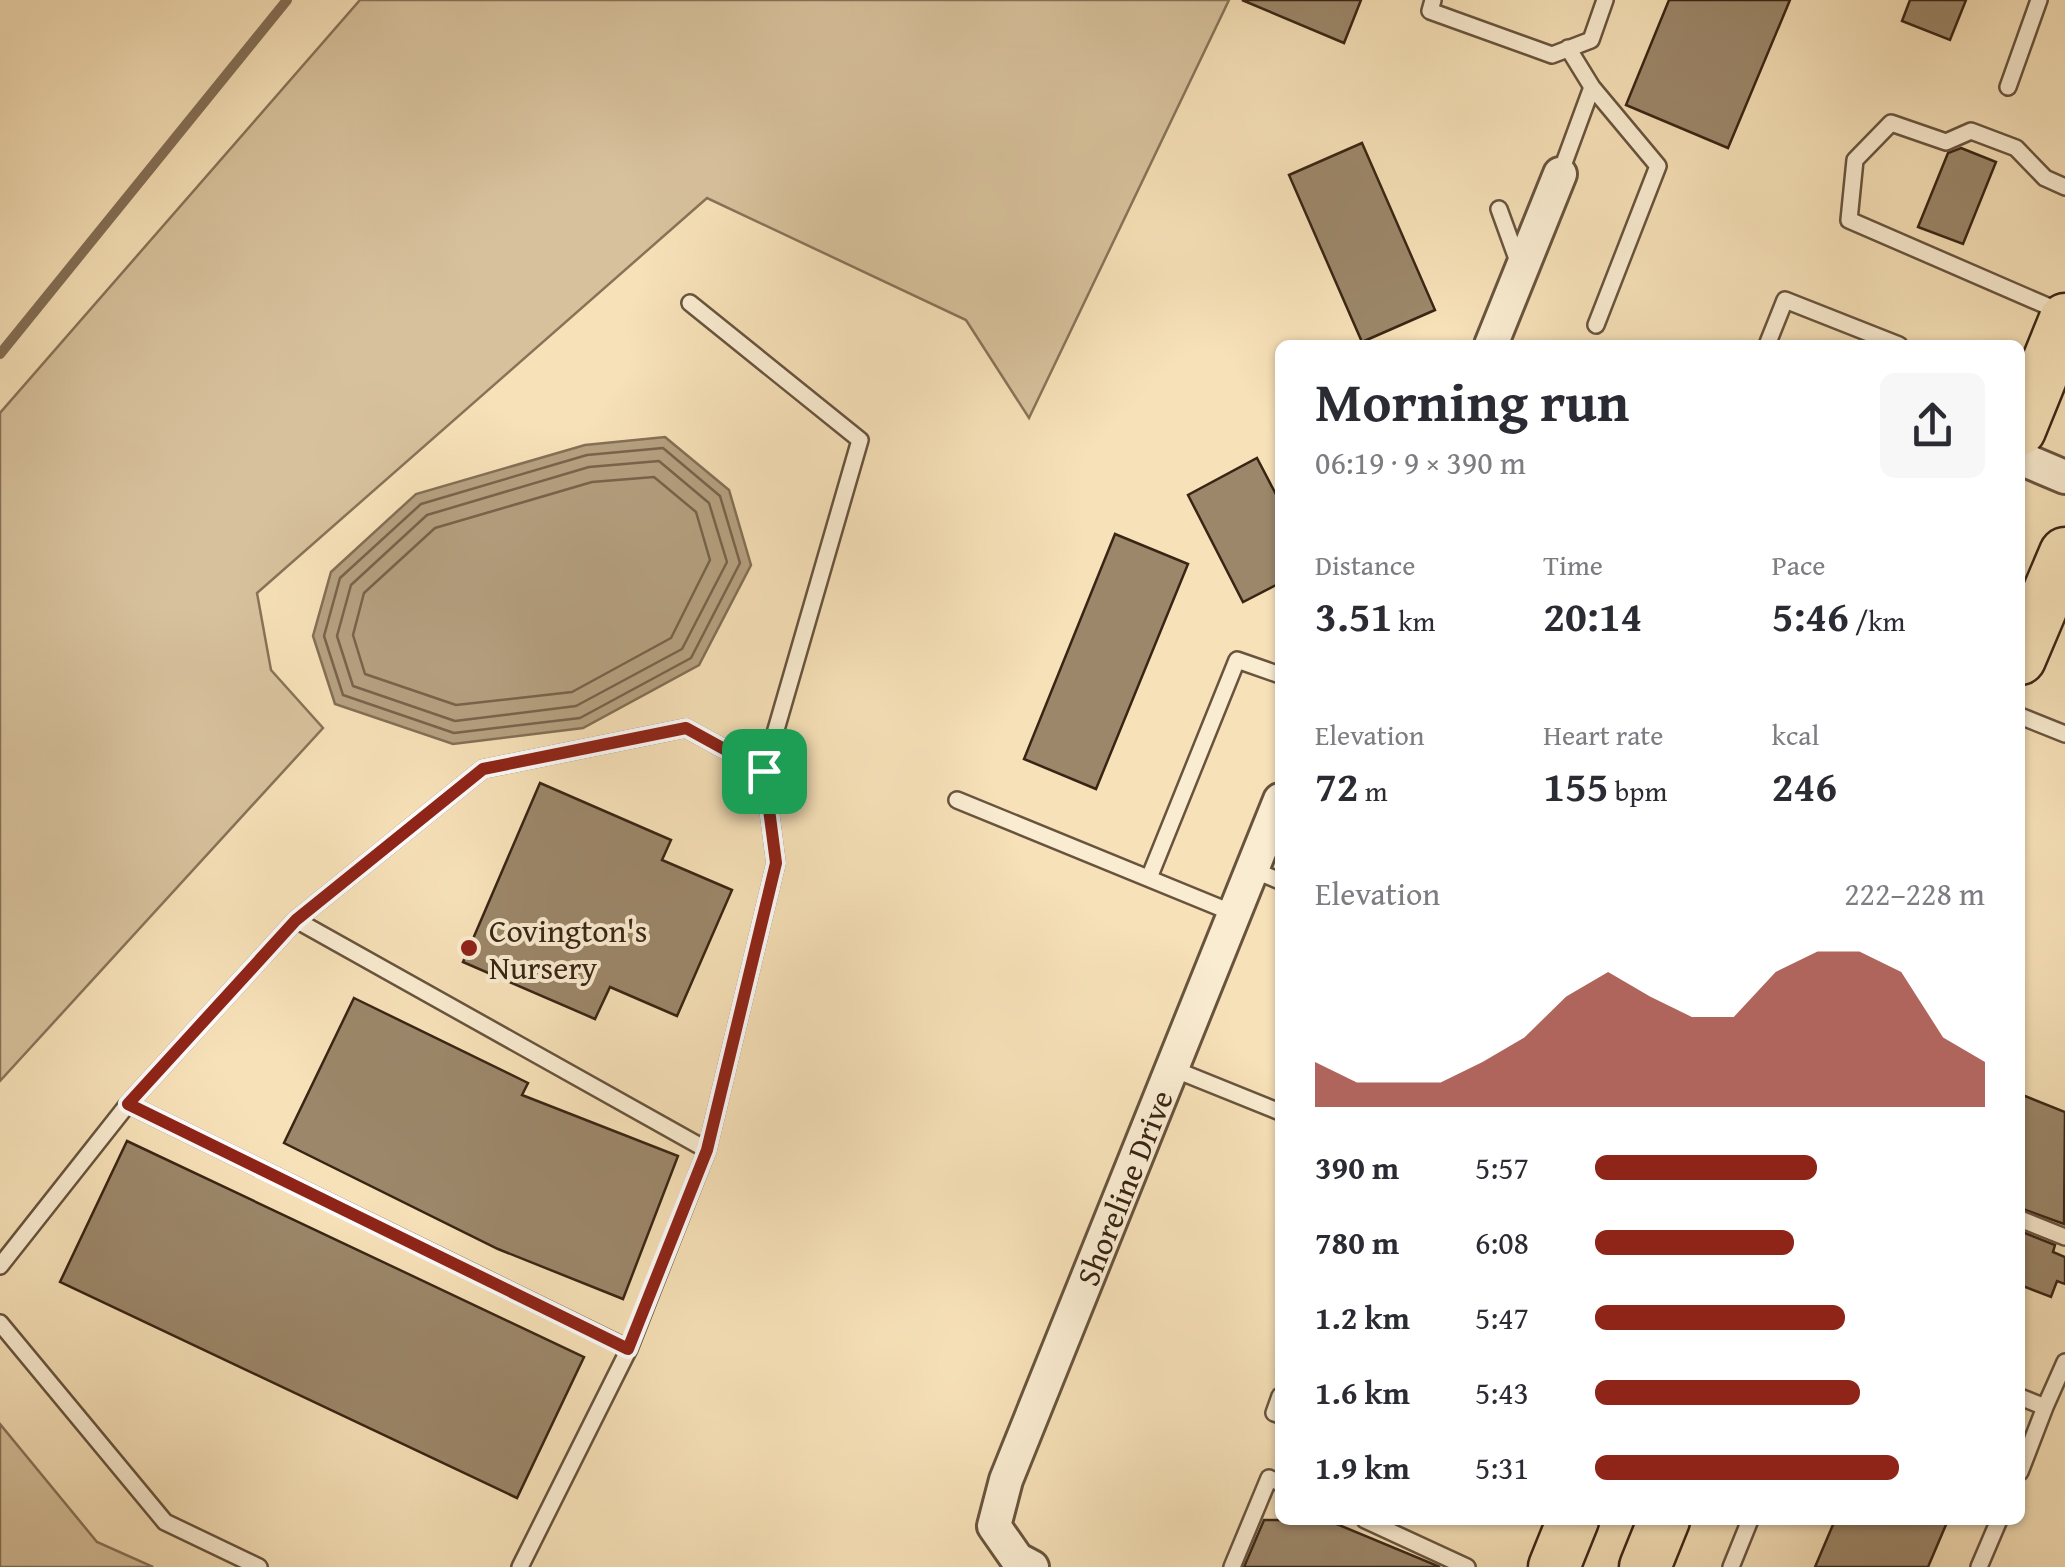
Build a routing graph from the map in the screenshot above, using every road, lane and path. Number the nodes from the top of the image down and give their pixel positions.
1 (1433, 0) edge
2 (1605, 0) edge
3 (2039, 0) edge
4 (1568, 48) junction
5 (1592, 86) junction
6 (2008, 88) dead end
7 (1560, 174) joint
8 (2065, 187) edge
9 (1498, 209) dead end
10 (1521, 271) junction
11 (690, 303) dead end
12 (2065, 316) edge
13 (1596, 325) dead end
14 (1493, 340) edge
15 (1770, 340) edge
16 (1886, 340) edge
17 (2025, 405) edge
18 (2025, 460) edge
19 (2065, 477) edge
20 (2065, 553) edge
21 (2025, 647) edge
22 (1275, 673) edge
23 (2025, 718) edge
24 (2065, 734) edge
25 (764, 771) junction
26 (957, 800) dead end
27 (1275, 825) edge
28 (1265, 875) edge
29 (1149, 878) junction
30 (1233, 913) junction
31 (296, 920) junction
32 (1171, 1068) junction
33 (128, 1104) junction
34 (1275, 1110) edge
35 (707, 1150) junction
36 (2025, 1221) edge
37 (2065, 1237) edge
38 (0, 1266) edge
39 (0, 1323) edge
40 (628, 1349) junction
41 (2065, 1362) edge
42 (2025, 1399) edge
43 (2046, 1408) junction
44 (2025, 1460) edge
45 (1275, 1481) edge
46 (1377, 1525) edge
47 (1662, 1525) edge
48 (1748, 1525) edge
49 (1997, 1525) edge
50 (259, 1567) edge
51 (520, 1567) edge
52 (1032, 1567) edge
53 (1232, 1567) edge
54 (1467, 1567) edge
55 (1644, 1567) edge
56 (1731, 1567) edge
57 (1979, 1567) edge

1 - 4 lane
2 - 4 lane
3 - 6 lane
4 - 5 lane
5 - 7 lane
5 - 13 lane
7 - 10 street
8 - 12 lane
9 - 10 lane
10 - 14 street
11 - 25 lane
12 - 17 main road
15 - 16 lane
18 - 19 street
20 - 21 main road
22 - 29 lane
23 - 24 lane
25 - 31 lane
25 - 35 lane
26 - 29 lane
27 - 28 street, Shoreline Drive
28 - 30 street, Shoreline Drive
29 - 30 lane
30 - 32 street, Shoreline Drive
31 - 33 lane
31 - 35 lane
32 - 34 lane
32 - 52 street, Shoreline Drive
33 - 38 lane
33 - 40 lane
35 - 40 lane
36 - 37 lane
39 - 50 lane
40 - 51 lane
41 - 43 lane
42 - 43 lane
43 - 44 lane
45 - 53 lane
46 - 54 lane
47 - 55 main road
48 - 56 lane
49 - 57 lane

